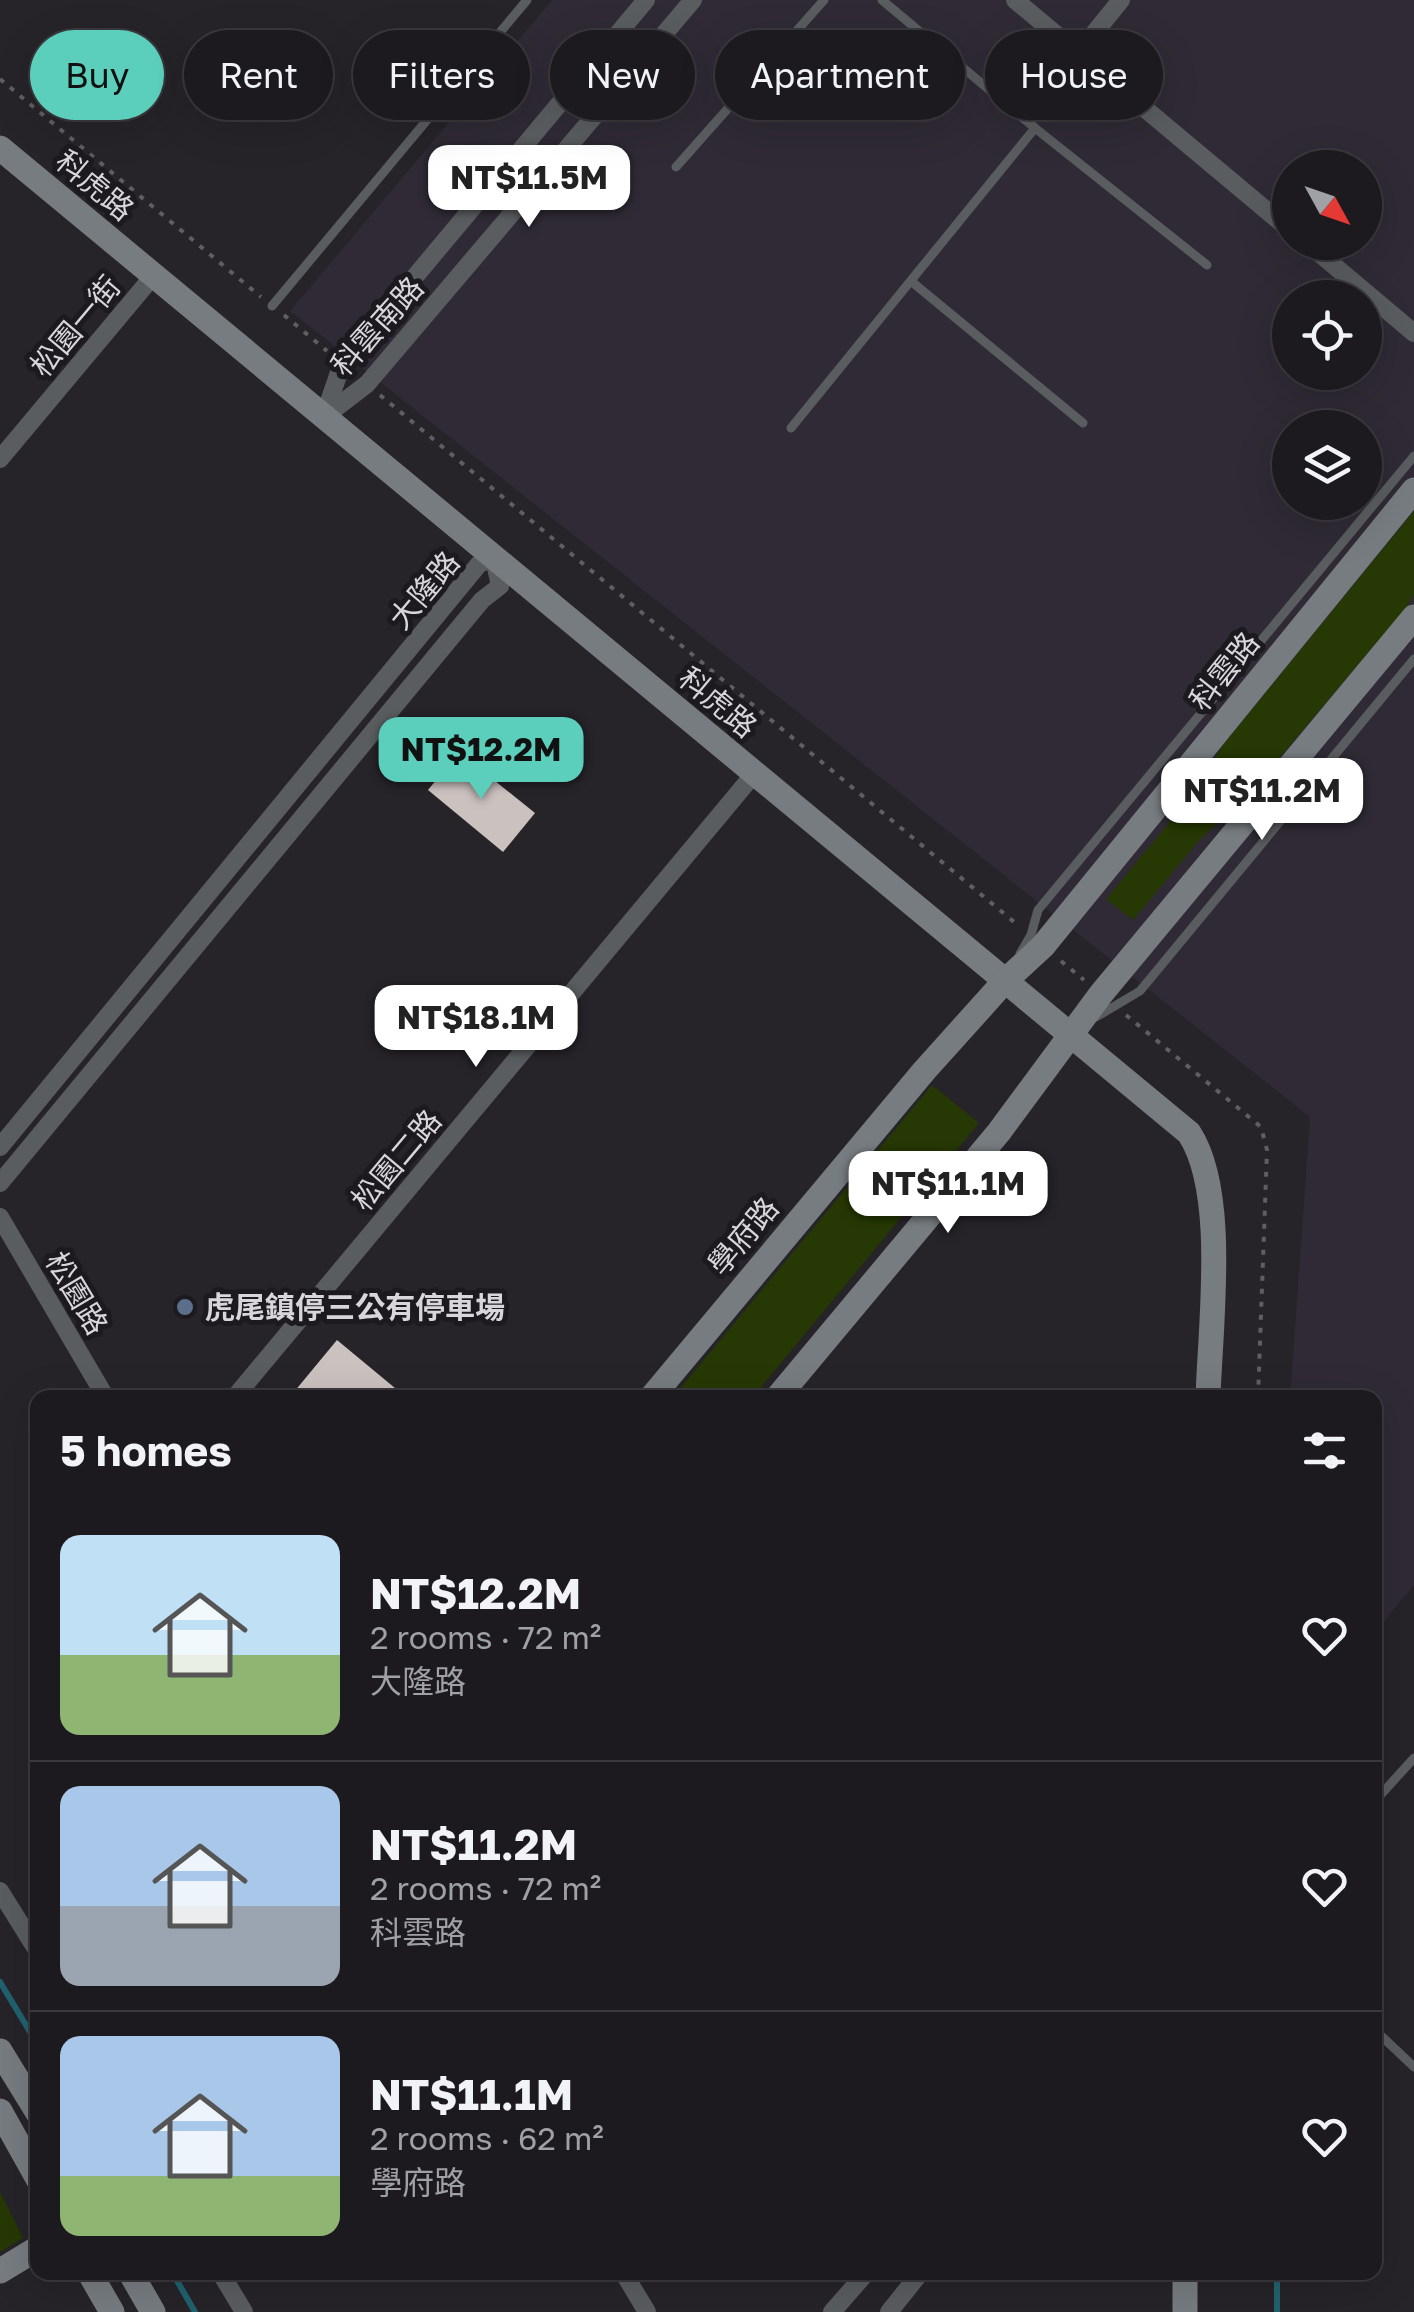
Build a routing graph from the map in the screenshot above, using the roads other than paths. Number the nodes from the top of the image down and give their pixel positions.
1 (527, 0) edge
2 (646, 0) edge
3 (693, 0) edge
4 (824, 0) edge
5 (882, 0) edge
6 (1015, 0) edge
7 (1121, 0) edge
8 (1051, 30) edge
9 (1096, 30) edge
10 (1159, 120) edge
11 (1035, 128) junction
12 (0, 148) edge
13 (676, 166) dead end
14 (1272, 215) edge
15 (1327, 260) edge
16 (1206, 265) dead end
17 (154, 275) junction
18 (912, 282) junction
19 (272, 306) road end
20 (1414, 333) edge
21 (324, 417) junction
22 (1083, 423) dead end
23 (790, 428) dead end
24 (1414, 456) edge
25 (0, 459) edge
26 (1414, 490) edge
27 (494, 558) junction
28 (1414, 617) edge
29 (1414, 659) edge
30 (754, 774) junction
31 (1037, 941) junction
32 (1004, 982) junction
33 (1107, 999) junction
34 (1069, 1036) junction
35 (0, 1147) edge
36 (0, 1183) edge
37 (0, 1217) edge
38 (101, 1390) edge
39 (241, 1390) edge
40 (658, 1390) edge
41 (784, 1390) edge
42 (1208, 1390) edge
43 (1414, 1758) edge
44 (1382, 1793) edge
45 (0, 1890) edge
46 (30, 1939) edge
47 (1382, 2037) edge
48 (0, 2051) edge
49 (1414, 2067) edge
50 (30, 2101) edge
51 (0, 2110) edge
52 (30, 2120) edge
53 (7, 2138) edge
54 (30, 2168) edge
55 (30, 2253) edge
56 (0, 2271) edge
57 (94, 2280) edge
58 (135, 2280) edge
59 (225, 2280) edge
60 (628, 2280) edge
61 (859, 2280) edge
62 (915, 2280) edge
63 (1186, 2280) edge
64 (112, 2312) edge
65 (153, 2312) edge
66 (244, 2312) edge
67 (646, 2312) edge
68 (832, 2312) edge
69 (889, 2312) edge
70 (1184, 2312) edge

1 - 19 lane
2 - 21 street, 科雲南路
3 - 21 street, 科雲南路
4 - 13 lane
5 - 11 lane
6 - 8 street
7 - 9 street
10 - 14 street
11 - 16 lane
11 - 18 lane
12 - 17 street, 科虎路
15 - 20 street
17 - 21 street, 科虎路
17 - 25 street, 松園一街
18 - 22 lane
18 - 23 lane
21 - 27 street, 科虎路
24 - 31 lane
26 - 31 street, 科雲路
27 - 30 street, 科虎路
27 - 35 street, 大隆路
27 - 36 street, 大隆路
28 - 33 street
29 - 33 lane
30 - 32 street, 科虎路
30 - 39 street, 松園二路
31 - 32 street, 科雲路
32 - 34 street, 科虎路
32 - 40 street, 學府路
33 - 34 street
34 - 41 street
34 - 42 street, 科虎路
37 - 38 street, 松園路
43 - 44 lane
45 - 46 street
47 - 49 lane
48 - 50 street
51 - 53 street
52 - 53 street
53 - 54 street
55 - 56 street
57 - 64 street
58 - 65 street
59 - 66 street
60 - 67 street
61 - 68 street
62 - 69 street
63 - 70 street

